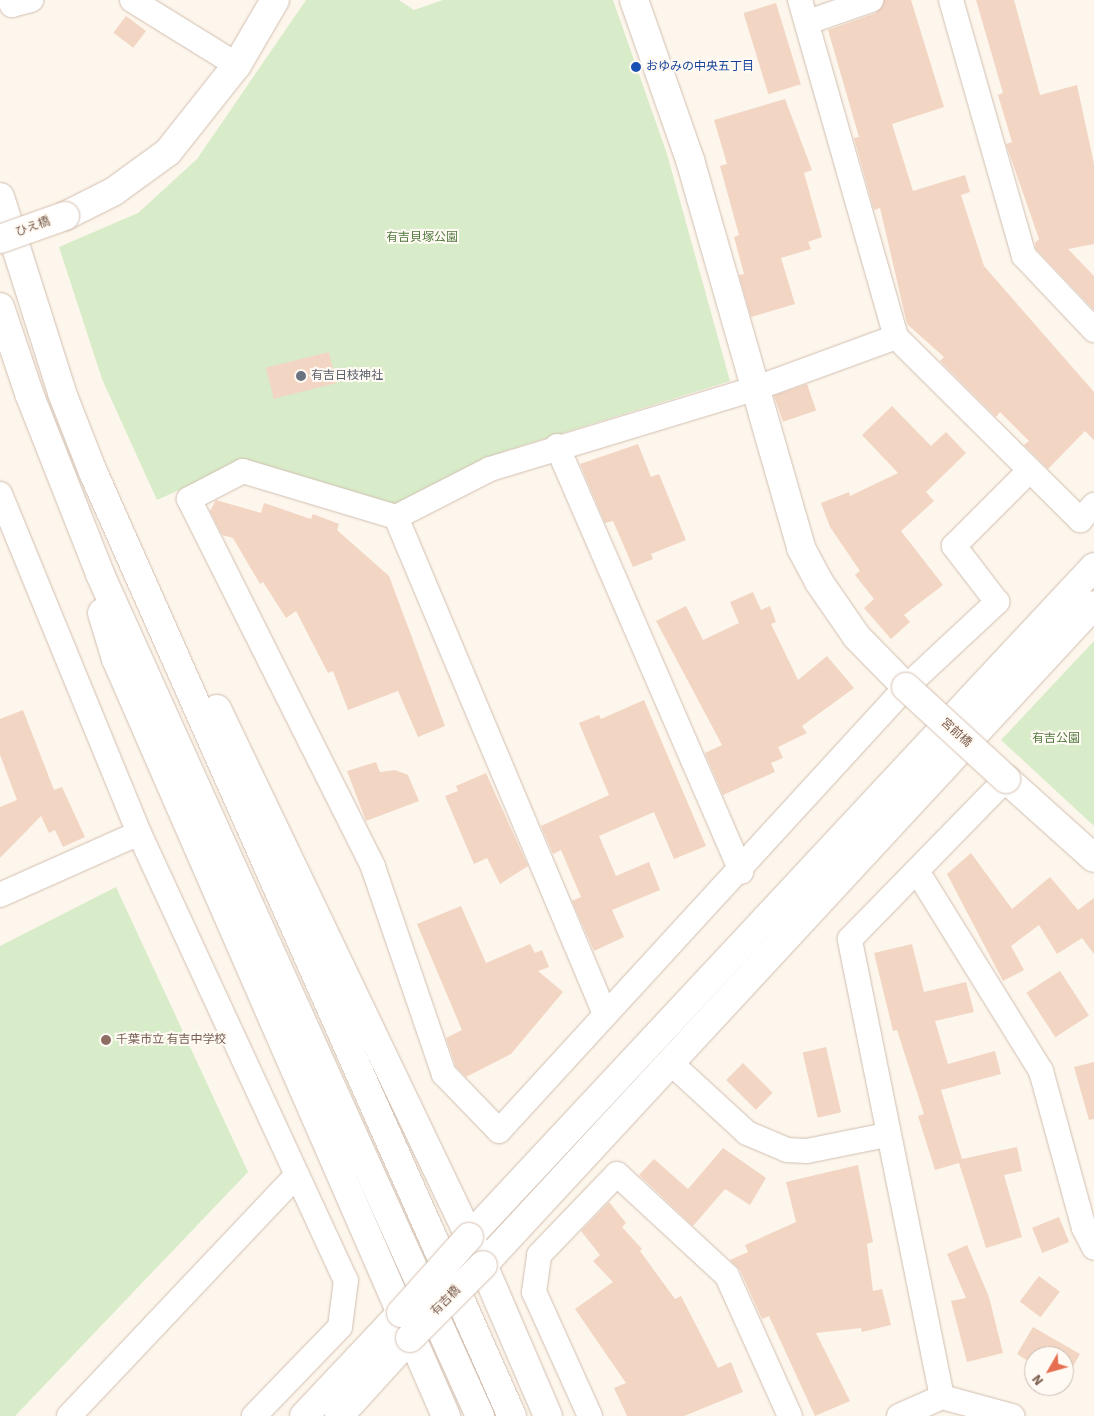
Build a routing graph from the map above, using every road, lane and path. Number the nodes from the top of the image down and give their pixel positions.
1 (12, 0) edge
2 (31, 0) edge
3 (132, 0) edge
4 (275, 0) edge
5 (634, 0) edge
6 (800, 0) edge
7 (871, 0) edge
8 (952, 0) edge
9 (808, 22) junction
10 (237, 65) junction
11 (0, 197) edge
12 (0, 239) edge
13 (0, 307) edge
14 (1094, 330) edge
15 (896, 337) junction
16 (757, 388) junction
17 (557, 446) junction
18 (1028, 472) junction
19 (0, 494) edge
20 (1094, 505) edge
21 (396, 517) junction
22 (1094, 567) edge
23 (100, 574) junction
24 (148, 600) junction
25 (1094, 605) edge
26 (906, 688) junction
27 (1006, 779) junction
28 (139, 833) junction
29 (1094, 858) edge
30 (917, 871) junction
31 (741, 872) junction
32 (0, 895) edge
33 (605, 1014) junction
34 (672, 1064) junction
35 (886, 1135) junction
36 (296, 1176) junction
37 (469, 1237) junction
38 (1094, 1248) edge
39 (482, 1265) junction
40 (405, 1326) junction
41 (942, 1397) junction
42 (69, 1416) edge
43 (254, 1416) edge
44 (304, 1416) edge
45 (339, 1416) edge
46 (446, 1416) edge
47 (480, 1416) edge
48 (512, 1416) edge
49 (548, 1416) edge
50 (590, 1416) edge
51 (790, 1416) edge
52 (899, 1416) edge
53 (1012, 1416) edge

1 - 2 street
3 - 10 street
4 - 10 street, ひえ橋
5 - 16 street, 宮前橋
6 - 9 street
7 - 9 street
8 - 14 street
9 - 15 street
10 - 12 street, ひえ橋, bridge
11 - 24 street
13 - 23 street
15 - 16 street
15 - 18 street
16 - 17 street
16 - 26 street, 宮前橋
17 - 21 street
17 - 31 street
18 - 20 street
18 - 26 street
19 - 28 street
21 - 33 street
21 - 33 street
22 - 37 street, 有吉橋
23 - 40 street
23 - 47 street
24 - 37 street
24 - 48 street
25 - 34 street, 有吉橋
26 - 27 street, 宮前橋, bridge
26 - 31 street
27 - 29 street, 宮前橋
27 - 30 street
28 - 32 street
28 - 36 street
30 - 35 street
30 - 38 street
31 - 33 street
34 - 35 street
34 - 39 street, 有吉橋
35 - 41 street
36 - 42 street
36 - 43 street
37 - 39 street
37 - 40 street, 有吉橋, bridge
39 - 40 street, 有吉橋, bridge
39 - 49 street
40 - 44 street
40 - 45 street
40 - 46 street
41 - 52 street
41 - 53 street
50 - 51 street

